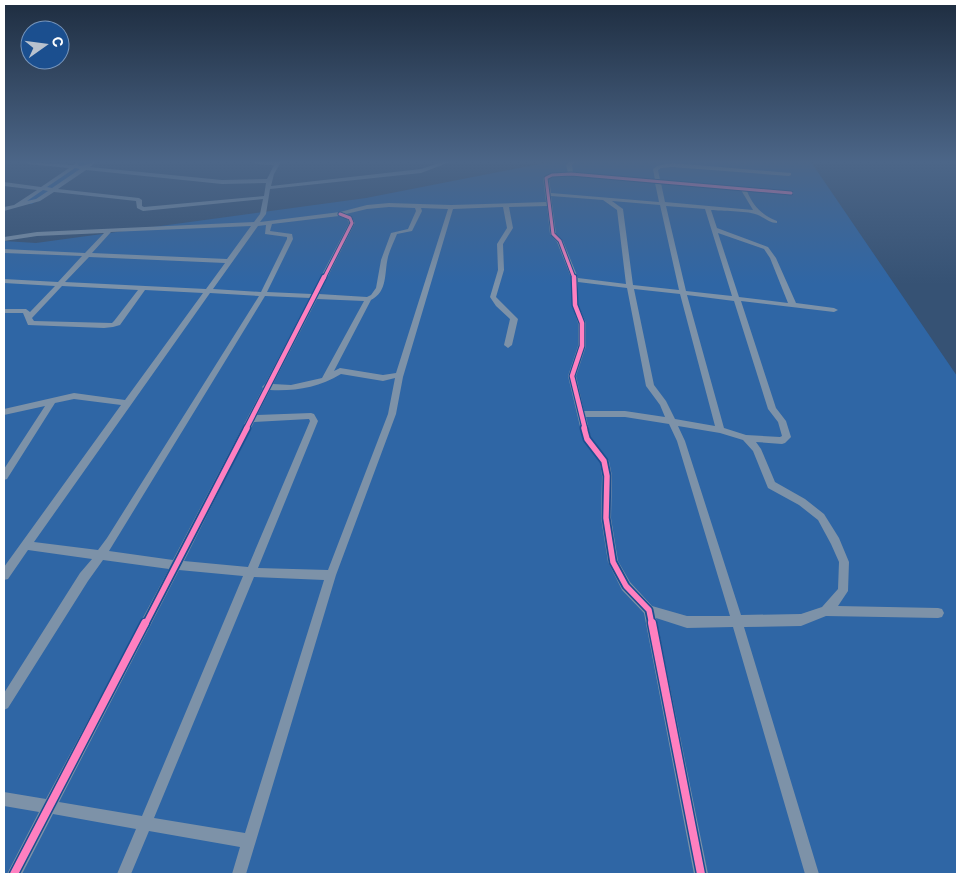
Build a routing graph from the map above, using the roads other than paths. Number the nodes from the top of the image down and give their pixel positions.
1 (21, 203) edge
2 (27, 203) edge
3 (138, 203) edge
4 (190, 203) edge
5 (266, 203) edge
6 (612, 203) edge
7 (652, 203) edge
8 (750, 203) edge
9 (548, 204) joint
10 (662, 204) junction
11 (16, 206) junction
12 (418, 206) junction
13 (506, 206) junction
14 (707, 207) junction
15 (451, 208) junction
16 (4, 209) edge
17 (756, 212) junction
18 (340, 214) junction
19 (775, 222) dead end
20 (270, 223) junction
21 (256, 224) junction
22 (714, 229) junction
23 (110, 230) junction
24 (4, 239) edge
25 (4, 250) edge
26 (87, 254) junction
27 (229, 261) junction
28 (575, 280) junction
29 (4, 281) edge
30 (59, 284) junction
31 (630, 287) junction
32 (143, 288) junction
33 (208, 291) junction
34 (683, 293) junction
35 (263, 294) junction
36 (313, 296) junction
37 (368, 299) junction
38 (737, 299) junction
39 (793, 305) junction
40 (834, 310) dead end
41 (4, 311) edge
42 (29, 317) junction
43 (508, 345) dead end
44 (400, 376) junction
45 (325, 380) junction
46 (266, 387) junction
47 (51, 403) junction
48 (127, 403) junction
49 (4, 412) edge
50 (580, 414) junction
51 (250, 419) junction
52 (672, 422) junction
53 (720, 430) junction
54 (746, 438) junction
55 (7, 465) edge
56 (4, 476) edge
57 (25, 545) junction
58 (100, 555) junction
59 (176, 565) junction
60 (251, 572) junction
61 (4, 574) edge
62 (331, 575) junction
63 (649, 610) junction
64 (826, 611) junction
65 (938, 613) dead end
66 (737, 621) junction
67 (4, 704) edge
68 (4, 799) edge
69 (49, 806) junction
70 (145, 823) junction
71 (249, 841) junction
72 (14, 874) edge
73 (124, 874) edge
74 (239, 874) edge
75 (701, 874) edge
76 (812, 874) edge

1 - 11 street
2 - 11 street
3 - 4 street
5 - 21 street
6 - 31 street
7 - 10 street
8 - 17 street
9 - 13 street
9 - 28 street
10 - 14 street
10 - 34 street
11 - 16 street
12 - 15 street
12 - 18 street
12 - 37 street
13 - 15 street
13 - 43 street
14 - 17 street
14 - 22 street
15 - 44 street
17 - 19 street
18 - 20 street
18 - 36 street
20 - 21 street
20 - 35 street
21 - 23 street
21 - 27 street
22 - 38 street
22 - 39 street
23 - 24 street
23 - 26 street
25 - 26 street
26 - 27 street
26 - 30 street
27 - 33 street
28 - 31 street
28 - 50 street
29 - 30 street
30 - 32 street
30 - 42 street
31 - 34 street
31 - 52 street
32 - 33 street
32 - 42 street
33 - 35 street
33 - 48 street
34 - 38 street
34 - 53 street
35 - 36 street
35 - 58 street
36 - 37 street
36 - 46 street
37 - 45 street
38 - 39 street
38 - 54 street
39 - 40 street
41 - 42 street
44 - 45 street
44 - 62 street
45 - 46 street
46 - 51 street
47 - 48 street
47 - 49 street
47 - 55 street
48 - 57 street
50 - 52 street
50 - 63 street
51 - 59 street
51 - 60 street
52 - 53 street
52 - 66 street
53 - 54 street
54 - 64 street
55 - 56 street
57 - 58 street
57 - 61 street
58 - 59 street
58 - 67 street
59 - 60 street
59 - 69 street
60 - 62 street
60 - 70 street
62 - 71 street
63 - 66 street
63 - 75 street
64 - 65 street
64 - 66 street
66 - 76 street
68 - 69 street
69 - 70 street
69 - 72 street
70 - 71 street
70 - 73 street
71 - 74 street

